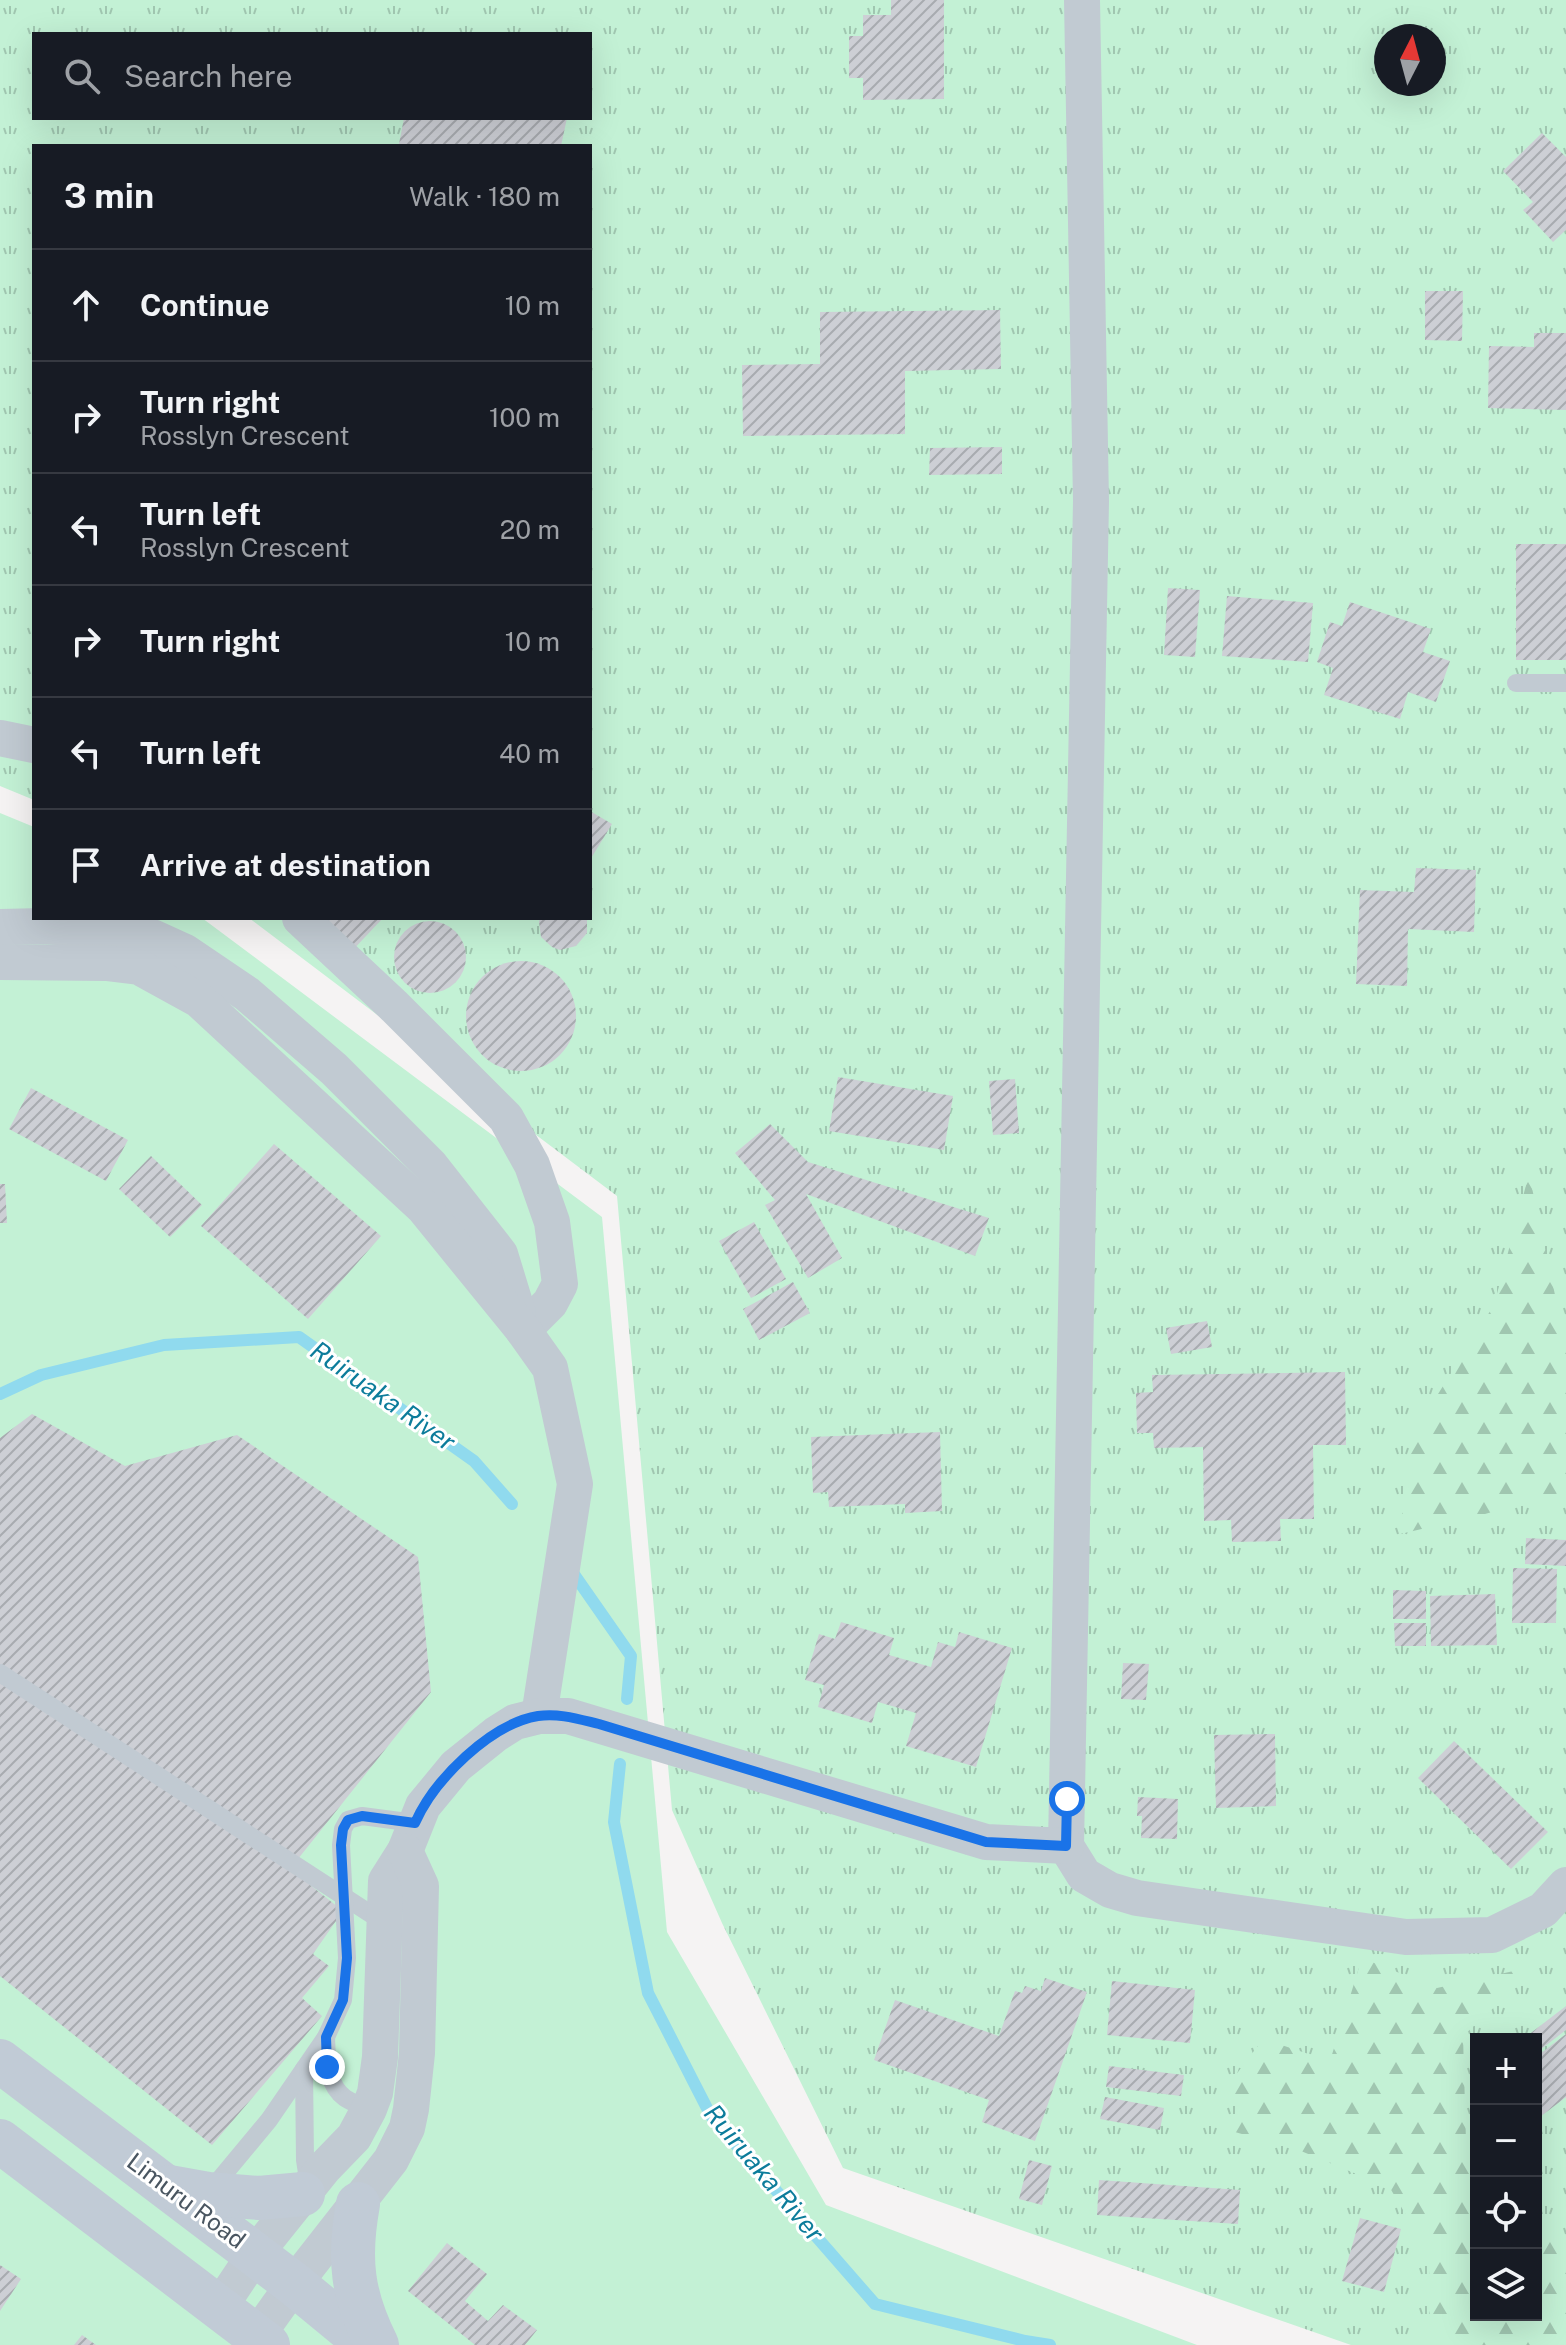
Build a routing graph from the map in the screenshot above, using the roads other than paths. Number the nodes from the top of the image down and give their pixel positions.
1 (1082, 0) edge
2 (1516, 683) dead end
3 (1566, 683) edge
4 (0, 738) edge
5 (32, 745) edge
6 (302, 920) edge
7 (0, 957) edge
8 (523, 1330) junction
9 (0, 1673) edge
10 (539, 1716) junction
11 (410, 1837) junction
12 (1066, 1846) junction
13 (1566, 1885) edge
14 (383, 1922) junction
15 (326, 2037) junction
16 (0, 2061) edge
17 (304, 2069) junction
18 (413, 2092) junction
19 (369, 2109) junction
20 (0, 2141) edge
21 (187, 2190) junction
22 (306, 2190) junction
23 (358, 2204) junction
24 (255, 2254) junction
25 (294, 2284) junction
26 (219, 2308) junction
27 (262, 2341) edge
28 (368, 2345) edge
29 (377, 2345) edge

1 - 12 street
2 - 3 lane
4 - 5 street
6 - 8 street
7 - 8 street
8 - 10 street
9 - 14 lane
10 - 11 street
10 - 12 street
11 - 14 street
11 - 15 lane
11 - 18 street
12 - 13 street
14 - 19 street
15 - 17 lane
15 - 19 lane
16 - 21 main road, Limuru Road
17 - 21 lane
17 - 22 lane
18 - 19 lane
18 - 23 street
19 - 22 street
20 - 26 main road
21 - 22 main road
21 - 24 main road, Limuru Road
22 - 24 street
23 - 25 street
23 - 29 main road
24 - 25 main road, Limuru Road
24 - 26 street
25 - 27 street
25 - 28 main road, Limuru Road
26 - 27 main road

